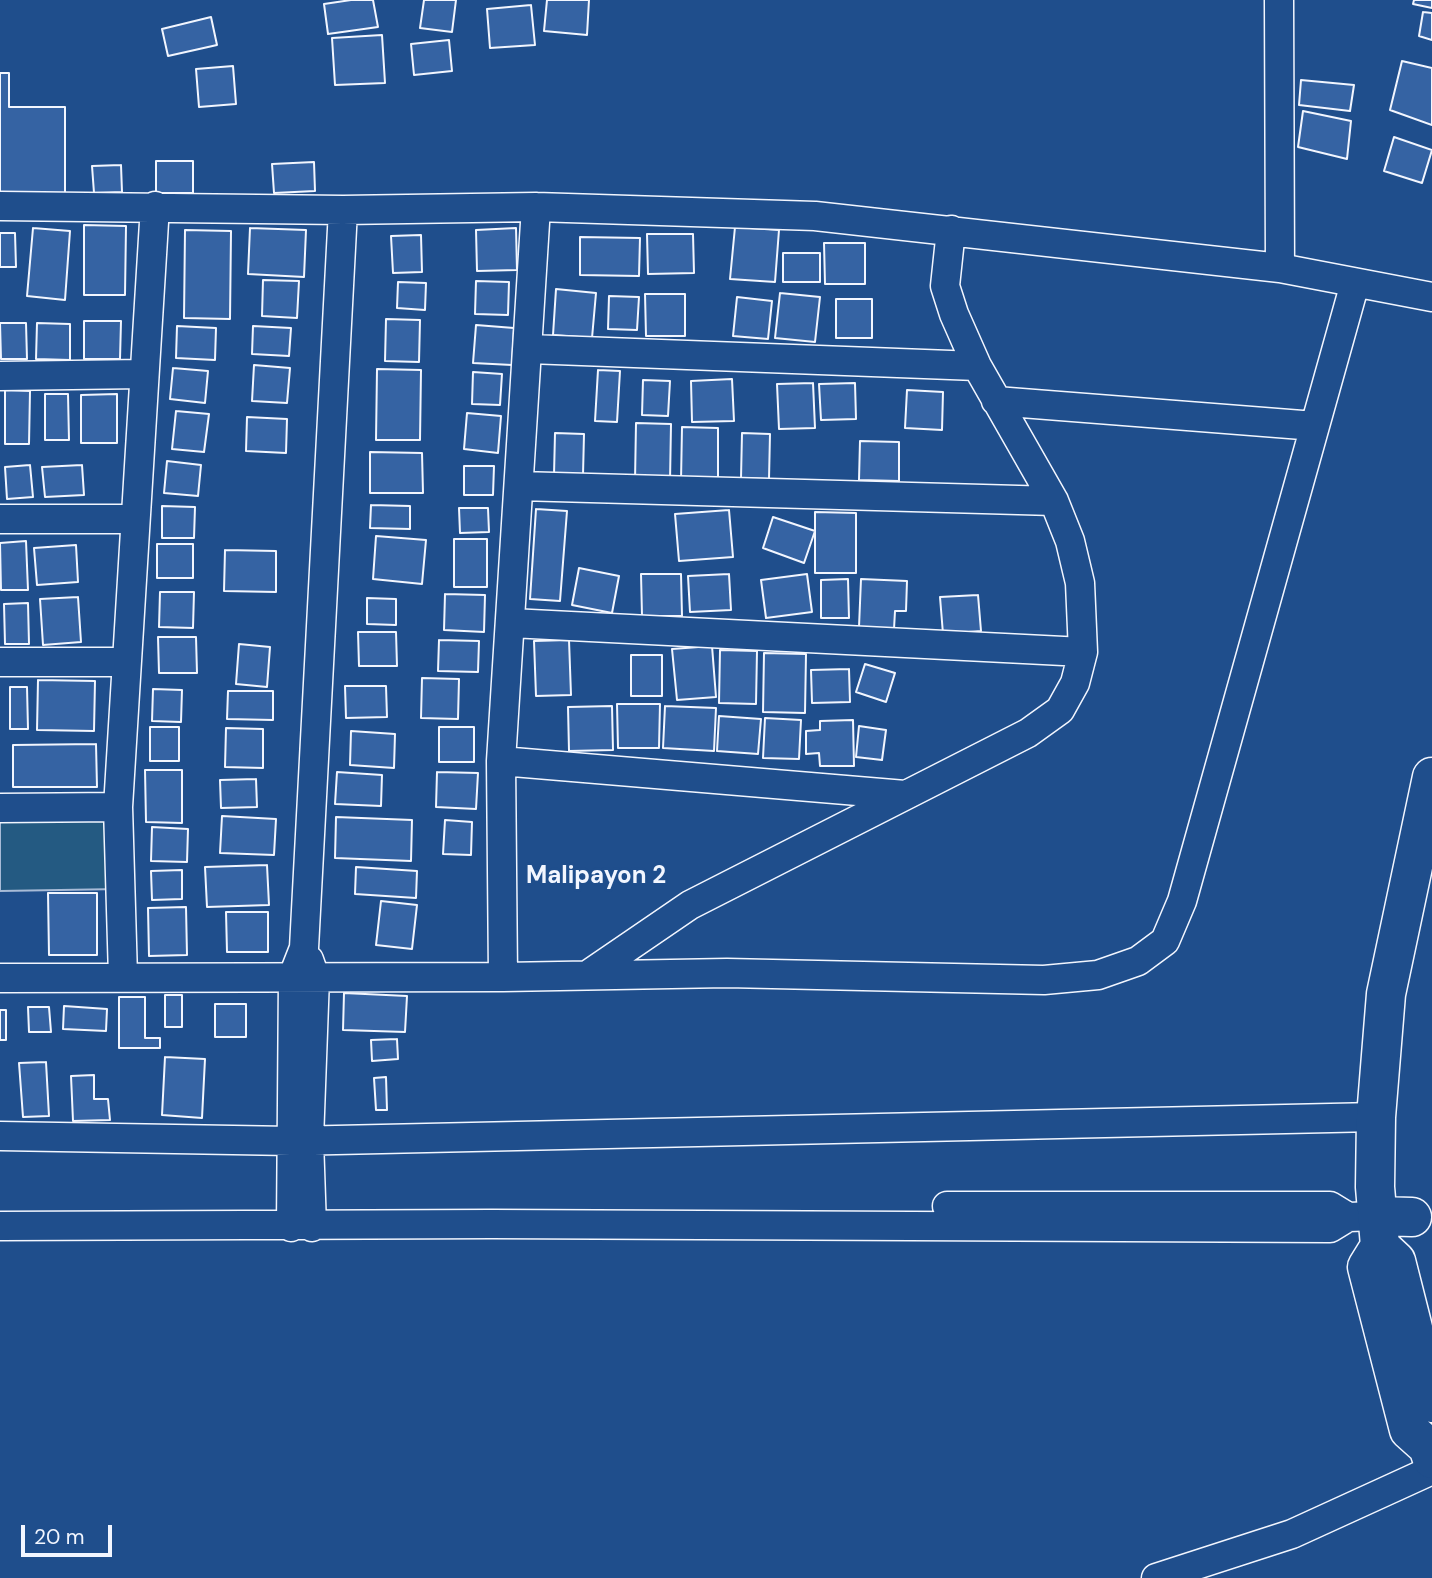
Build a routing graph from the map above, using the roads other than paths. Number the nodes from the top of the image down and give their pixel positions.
1 (1279, 0) edge
2 (0, 206) edge
3 (156, 206) junction
4 (536, 207) junction
5 (343, 210) junction
6 (951, 230) junction
7 (1280, 268) junction
8 (1355, 283) junction
9 (1432, 297) edge
10 (529, 348) junction
11 (977, 366) junction
12 (143, 374) junction
13 (0, 376) edge
14 (996, 401) junction
15 (1315, 426) junction
16 (519, 486) junction
17 (1054, 501) junction
18 (0, 519) edge
19 (134, 519) junction
20 (511, 622) junction
21 (1083, 652) junction
22 (0, 662) edge
23 (126, 662) junction
24 (501, 761) junction
25 (1432, 777) edge
26 (905, 795) junction
27 (118, 807) junction
28 (0, 808) edge
29 (589, 974) junction
30 (304, 976) junction
31 (123, 977) junction
32 (503, 977) junction
33 (0, 978) edge
34 (1376, 1117) junction
35 (0, 1136) edge
36 (300, 1140) junction
37 (0, 1208) edge
38 (301, 1218) junction
39 (1397, 1221) edge
40 (0, 1226) edge
41 (1432, 1404) edge
42 (1431, 1453) edge
43 (1156, 1578) edge

1 - 7 street
2 - 3 street
3 - 5 street
3 - 12 street
4 - 5 street
4 - 6 street
4 - 10 street
5 - 30 street
6 - 7 street
6 - 11 street
7 - 8 street
8 - 9 street
8 - 15 street
10 - 11 street
10 - 16 street
11 - 14 street
12 - 13 street
12 - 19 street
14 - 15 street
14 - 17 street
15 - 29 street
16 - 17 street
16 - 20 street
17 - 21 street
18 - 19 street
19 - 23 street
20 - 21 street
20 - 24 street
21 - 26 street
22 - 23 street
23 - 27 street
24 - 26 street
24 - 32 street
25 - 34 main road
26 - 29 street
27 - 28 street
27 - 31 street
29 - 32 street
30 - 31 street
30 - 32 street
30 - 36 street
31 - 33 street
34 - 36 street
34 - 39 main road
35 - 36 street
36 - 38 street
37 - 38 street
38 - 39 street
38 - 40 street
39 - 41 main road
39 - 42 main road
42 - 43 street

